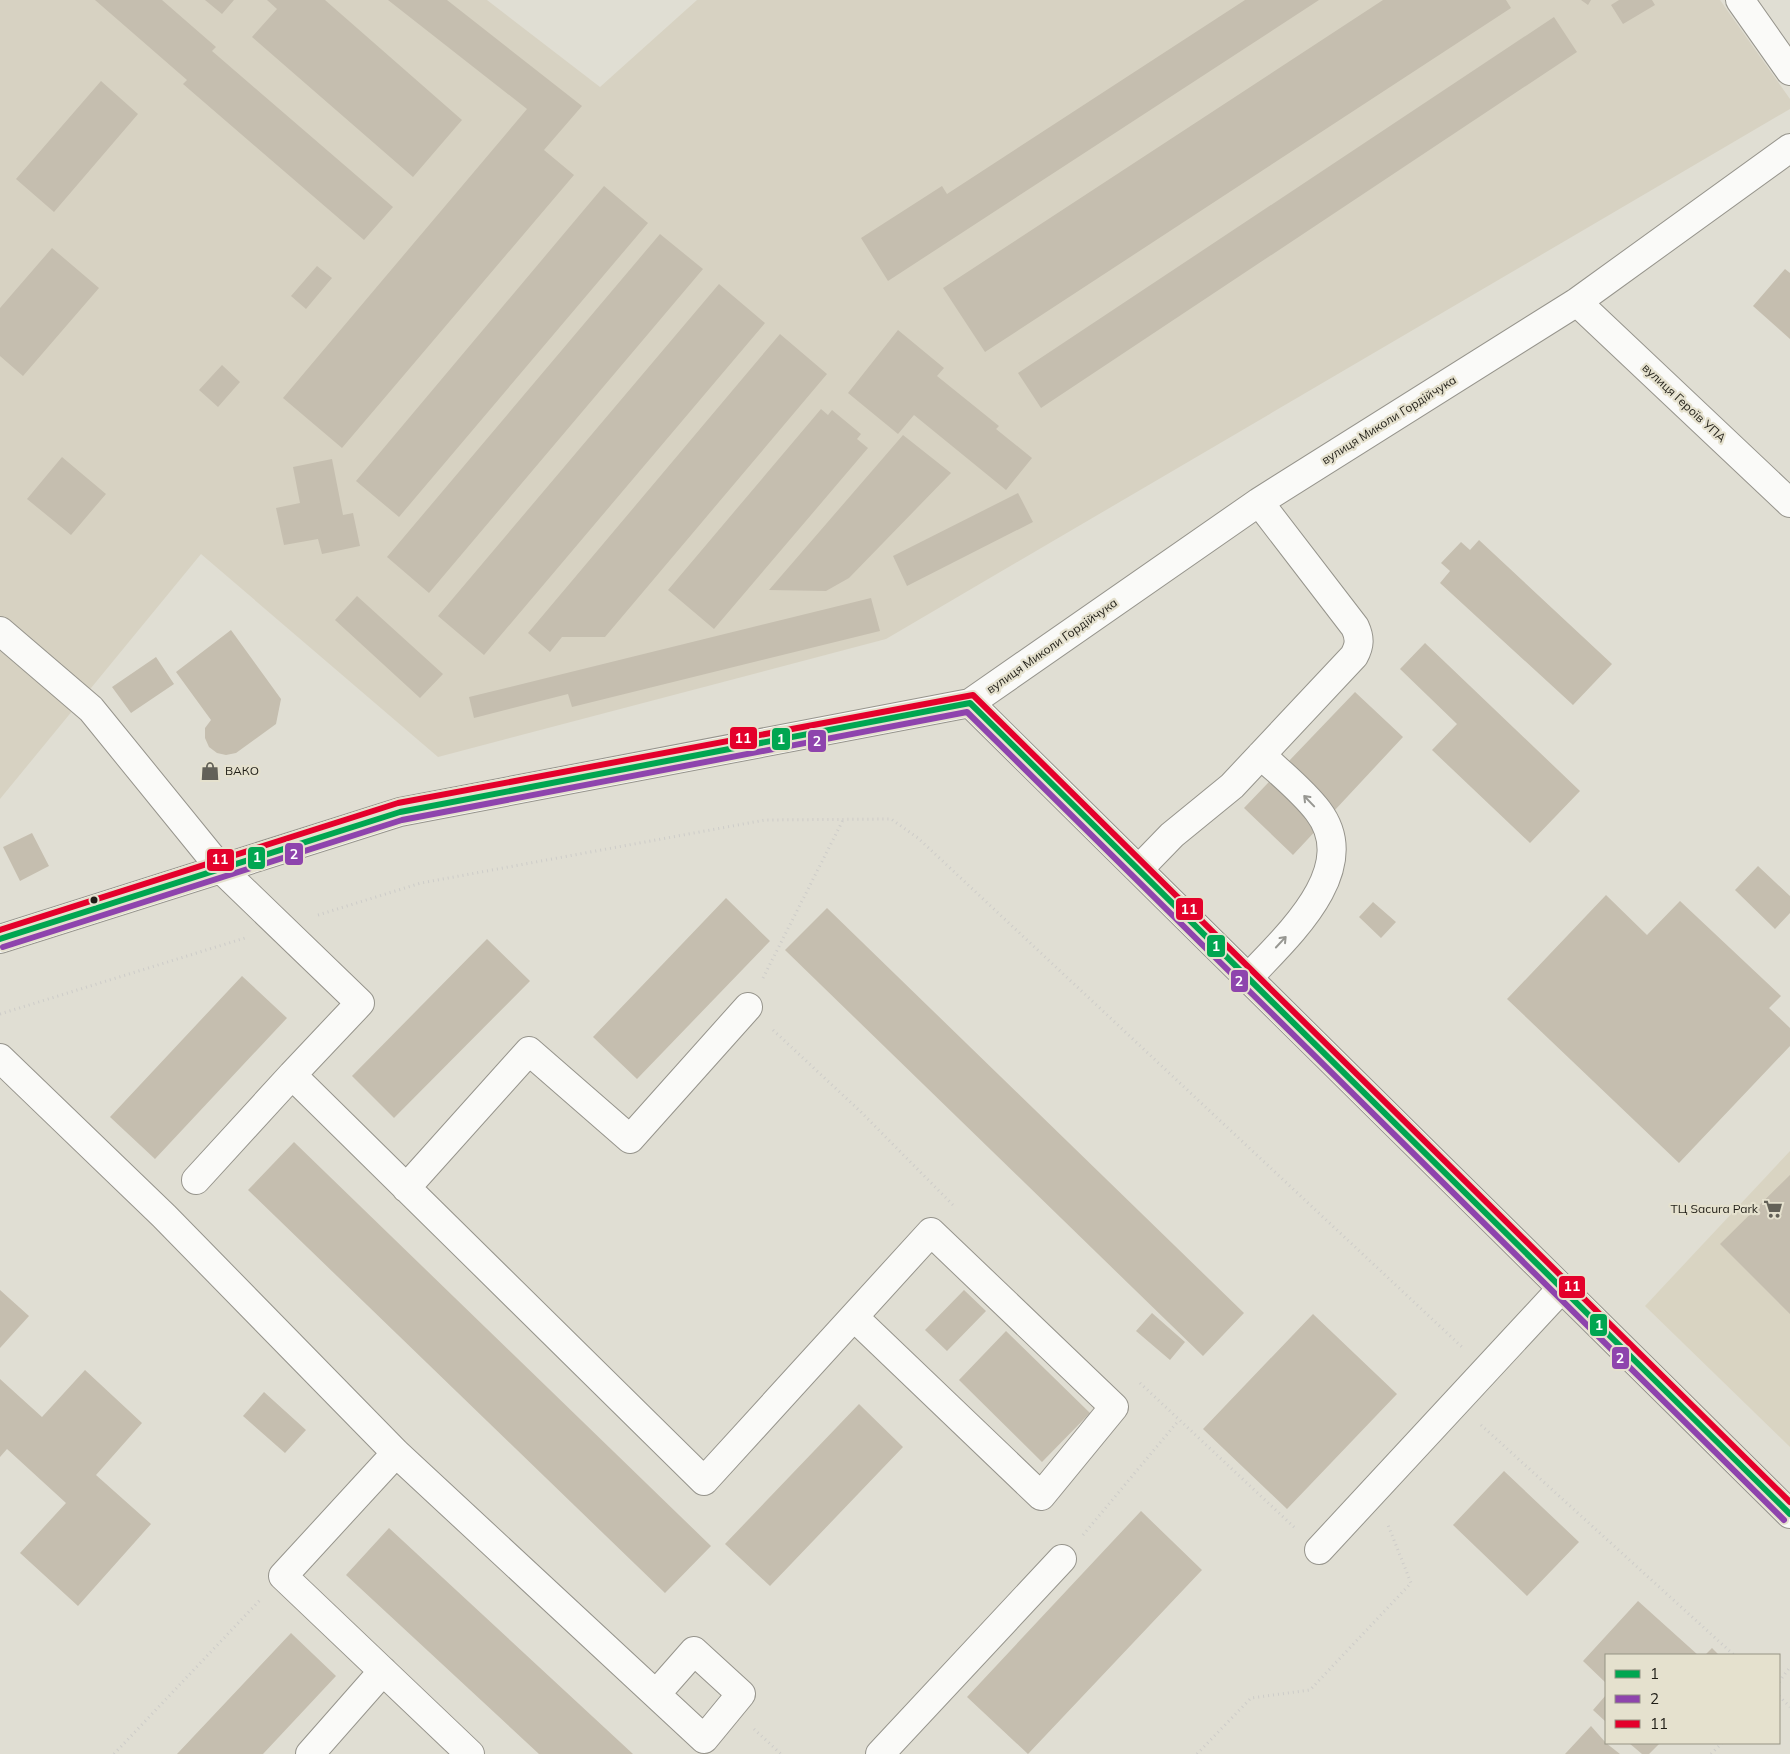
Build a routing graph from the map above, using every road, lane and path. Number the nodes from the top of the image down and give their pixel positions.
1 (1740, 0) edge
2 (1790, 71) edge
3 (1790, 148) edge
4 (1577, 302) junction
5 (1259, 502) junction
6 (1790, 503) edge
7 (0, 631) edge
8 (970, 703) junction
9 (1261, 755) junction
10 (843, 820) junction
11 (221, 869) junction
12 (1138, 870) junction
13 (280, 927) junction
14 (0, 939) edge
15 (1248, 978) junction
16 (748, 1007) junction
17 (0, 1014) edge
18 (0, 1058) edge
19 (292, 1075) junction
20 (196, 1180) dead end
21 (406, 1188) junction
22 (937, 1189) dead end
23 (1562, 1288) junction
24 (854, 1317) junction
25 (1486, 1370) junction
26 (1139, 1382) dead end
27 (1474, 1418) dead end
28 (1179, 1420) junction
29 (396, 1453) junction
30 (1374, 1490) junction
31 (1790, 1514) edge
32 (1319, 1550) joint
33 (1062, 1559) joint
34 (283, 1576) junction
35 (1733, 1654) edge
36 (1790, 1667) edge
37 (383, 1671) junction
38 (1780, 1681) edge
39 (657, 1693) dead end
40 (1780, 1697) edge
41 (1790, 1708) edge
42 (1721, 1744) edge
43 (114, 1754) edge
44 (310, 1754) edge
45 (470, 1754) edge
46 (880, 1754) edge
47 (1197, 1754) edge
48 (1711, 1754) edge

1 - 2 street
3 - 4 street, вулиця Миколи Гордійчука
4 - 5 street, вулиця Миколи Гордійчука
4 - 6 street, вулиця Героїв УПА
5 - 8 street, вулиця Миколи Гордійчука
5 - 9 street
7 - 11 street
8 - 11 street, вулиця Миколи Гордійчука
8 - 12 street
9 - 12 street
15 -> 9 street
10 - 13 path
10 - 16 path
10 - 25 path
11 - 13 street
11 - 14 street, вулиця Миколи Гордійчука
12 - 15 street
13 - 17 path
13 - 19 street
15 - 23 street
16 - 21 street
16 - 22 path
18 - 29 street
19 - 20 street
19 - 21 street
21 - 24 street
23 - 25 street
23 - 31 street
24 - 24 street
25 - 30 street
26 - 28 path
27 - 35 path
28 - 32 path
28 - 33 path
29 - 34 street
29 - 39 street
30 - 32 street
30 - 47 path
33 - 46 street
34 - 37 street
34 - 43 path
36 - 38 path
37 - 44 street
37 - 45 street
40 - 41 path
42 - 48 path

